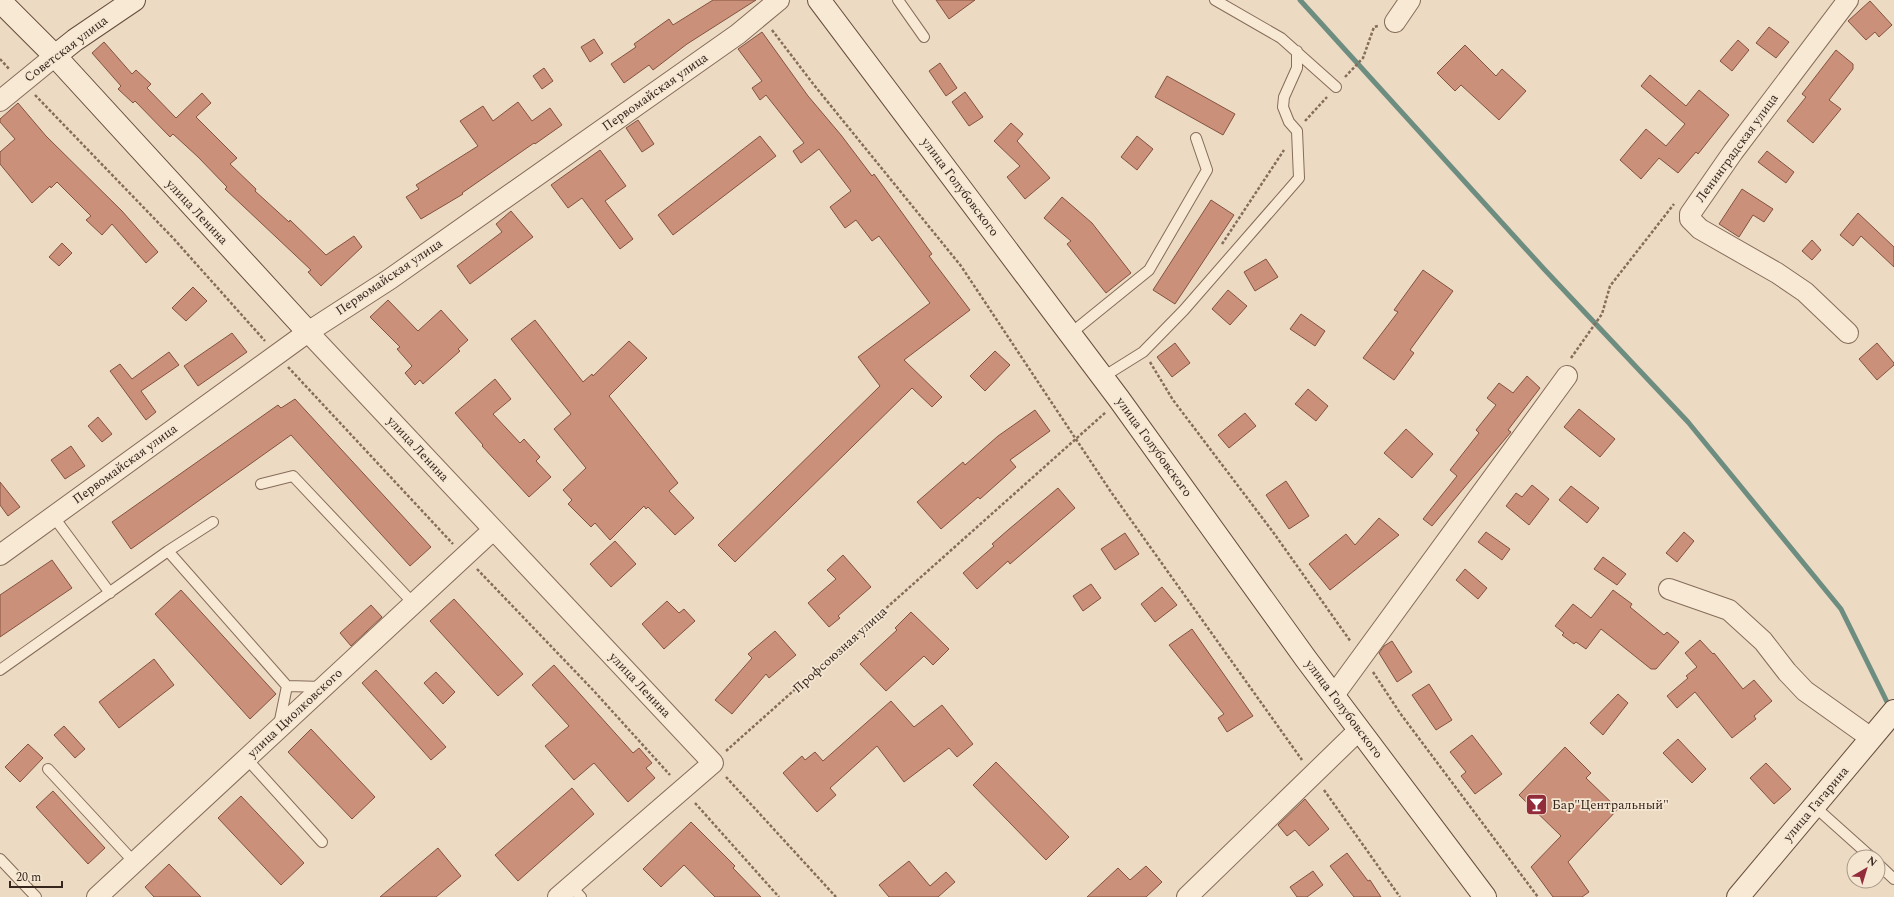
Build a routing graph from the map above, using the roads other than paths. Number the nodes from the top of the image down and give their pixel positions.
1 (134, 0) edge
2 (779, 0) edge
3 (819, 0) edge
4 (898, 0) edge
5 (1215, 0) edge
6 (1410, 0) edge
7 (1848, 0) edge
8 (0, 1) edge
9 (1395, 22) road end
10 (924, 37) dead end
11 (1297, 51) junction
12 (55, 56) junction
13 (1336, 87) road end
14 (0, 101) edge
15 (1196, 138) dead end
16 (308, 332) junction
17 (1848, 333) dead end
18 (1070, 334) junction
19 (1567, 376) dead end
20 (1103, 378) junction
21 (261, 484) dead end
22 (53, 516) junction
23 (213, 522) dead end
24 (494, 530) junction
25 (168, 551) junction
26 (0, 555) edge
27 (1669, 590) dead end
28 (110, 593) junction
29 (414, 604) junction
30 (0, 670) edge
31 (287, 686) junction
32 (323, 687) junction
33 (1334, 695) junction
34 (1882, 725) edge
35 (278, 728) junction
36 (1359, 730) junction
37 (246, 758) junction
38 (48, 769) dead end
39 (1814, 806) junction
40 (322, 842) dead end
41 (1862, 849) edge
42 (0, 859) edge
43 (134, 862) junction
44 (1886, 872) edge
45 (1894, 879) edge
46 (570, 893) edge
47 (36, 897) edge
48 (96, 897) edge
49 (1187, 897) edge
50 (1485, 897) edge
51 (1738, 897) edge

1 - 12 street, Советская улица
2 - 16 street, Первомайская улица
3 - 18 street, улица Голубовского
4 - 10 lane
5 - 11 lane
6 - 9 street
7 - 17 street, Ленинградская улица
8 - 12 street, улица Ленина
11 - 13 lane
11 - 20 lane
12 - 14 street, Советская улица
12 - 16 street, улица Ленина
15 - 18 lane
16 - 22 street, Первомайская улица
16 - 24 street, улица Ленина
18 - 20 street, улица Голубовского
19 - 33 street
20 - 33 street, улица Голубовского
21 - 29 lane
22 - 26 street, Первомайская улица
22 - 28 lane
23 - 25 lane
24 - 29 street, улица Циолковского
24 - 46 street, улица Ленина
25 - 28 lane
25 - 31 lane
27 - 34 street
28 - 30 lane
29 - 32 street, улица Циолковского
31 - 32 lane
31 - 35 lane
32 - 35 street, улица Циолковского
33 - 36 street, улица Голубовского
34 - 39 street, улица Гагарина
35 - 37 street, улица Циолковского
36 - 49 street
36 - 50 street, улица Голубовского
37 - 40 lane
37 - 43 street, улица Циолковского
38 - 43 lane
39 - 41 lane
39 - 51 street, улица Гагарина
42 - 47 lane
43 - 48 street, улица Циолковского
44 - 45 lane

